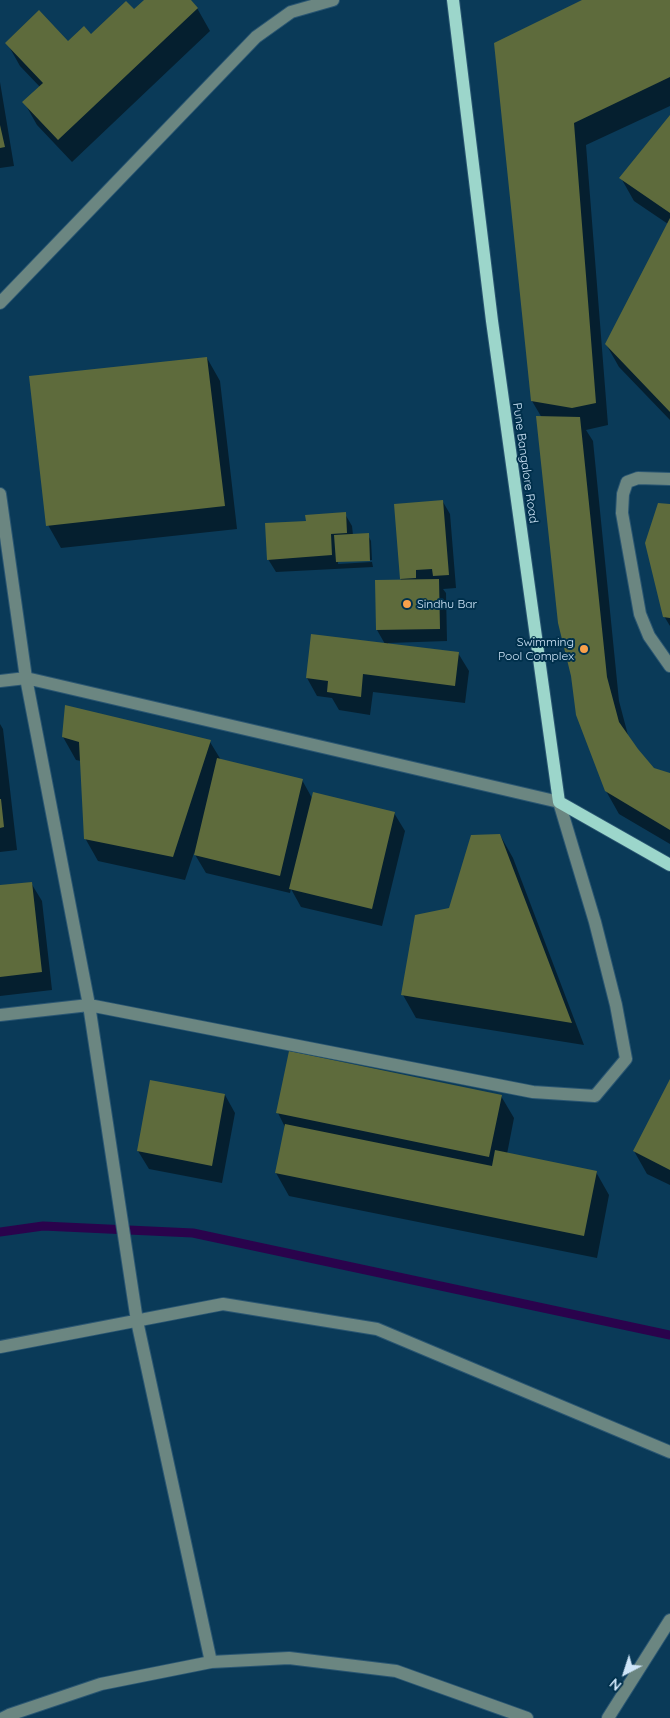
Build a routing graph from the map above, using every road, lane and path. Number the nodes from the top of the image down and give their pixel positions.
1 (333, 0) edge
2 (453, 0) edge
3 (0, 303) edge
4 (670, 479) edge
5 (0, 494) edge
6 (670, 666) edge
7 (26, 678) junction
8 (0, 681) edge
9 (559, 802) junction
10 (670, 865) edge
11 (89, 1005) junction
12 (0, 1015) edge
13 (137, 1321) junction
14 (0, 1346) edge
15 (670, 1452) edge
16 (670, 1620) edge
17 (211, 1662) junction
18 (3, 1718) edge
19 (527, 1718) edge
20 (608, 1718) edge

1 - 3 street
2 - 9 main road, Pune Bangalore Road
4 - 6 street
5 - 7 street
7 - 8 street
7 - 9 street
7 - 11 street
9 - 10 main road
9 - 11 street
11 - 12 street
11 - 13 street
13 - 14 street
13 - 15 street
13 - 17 street
16 - 20 street
17 - 18 street
17 - 19 street

